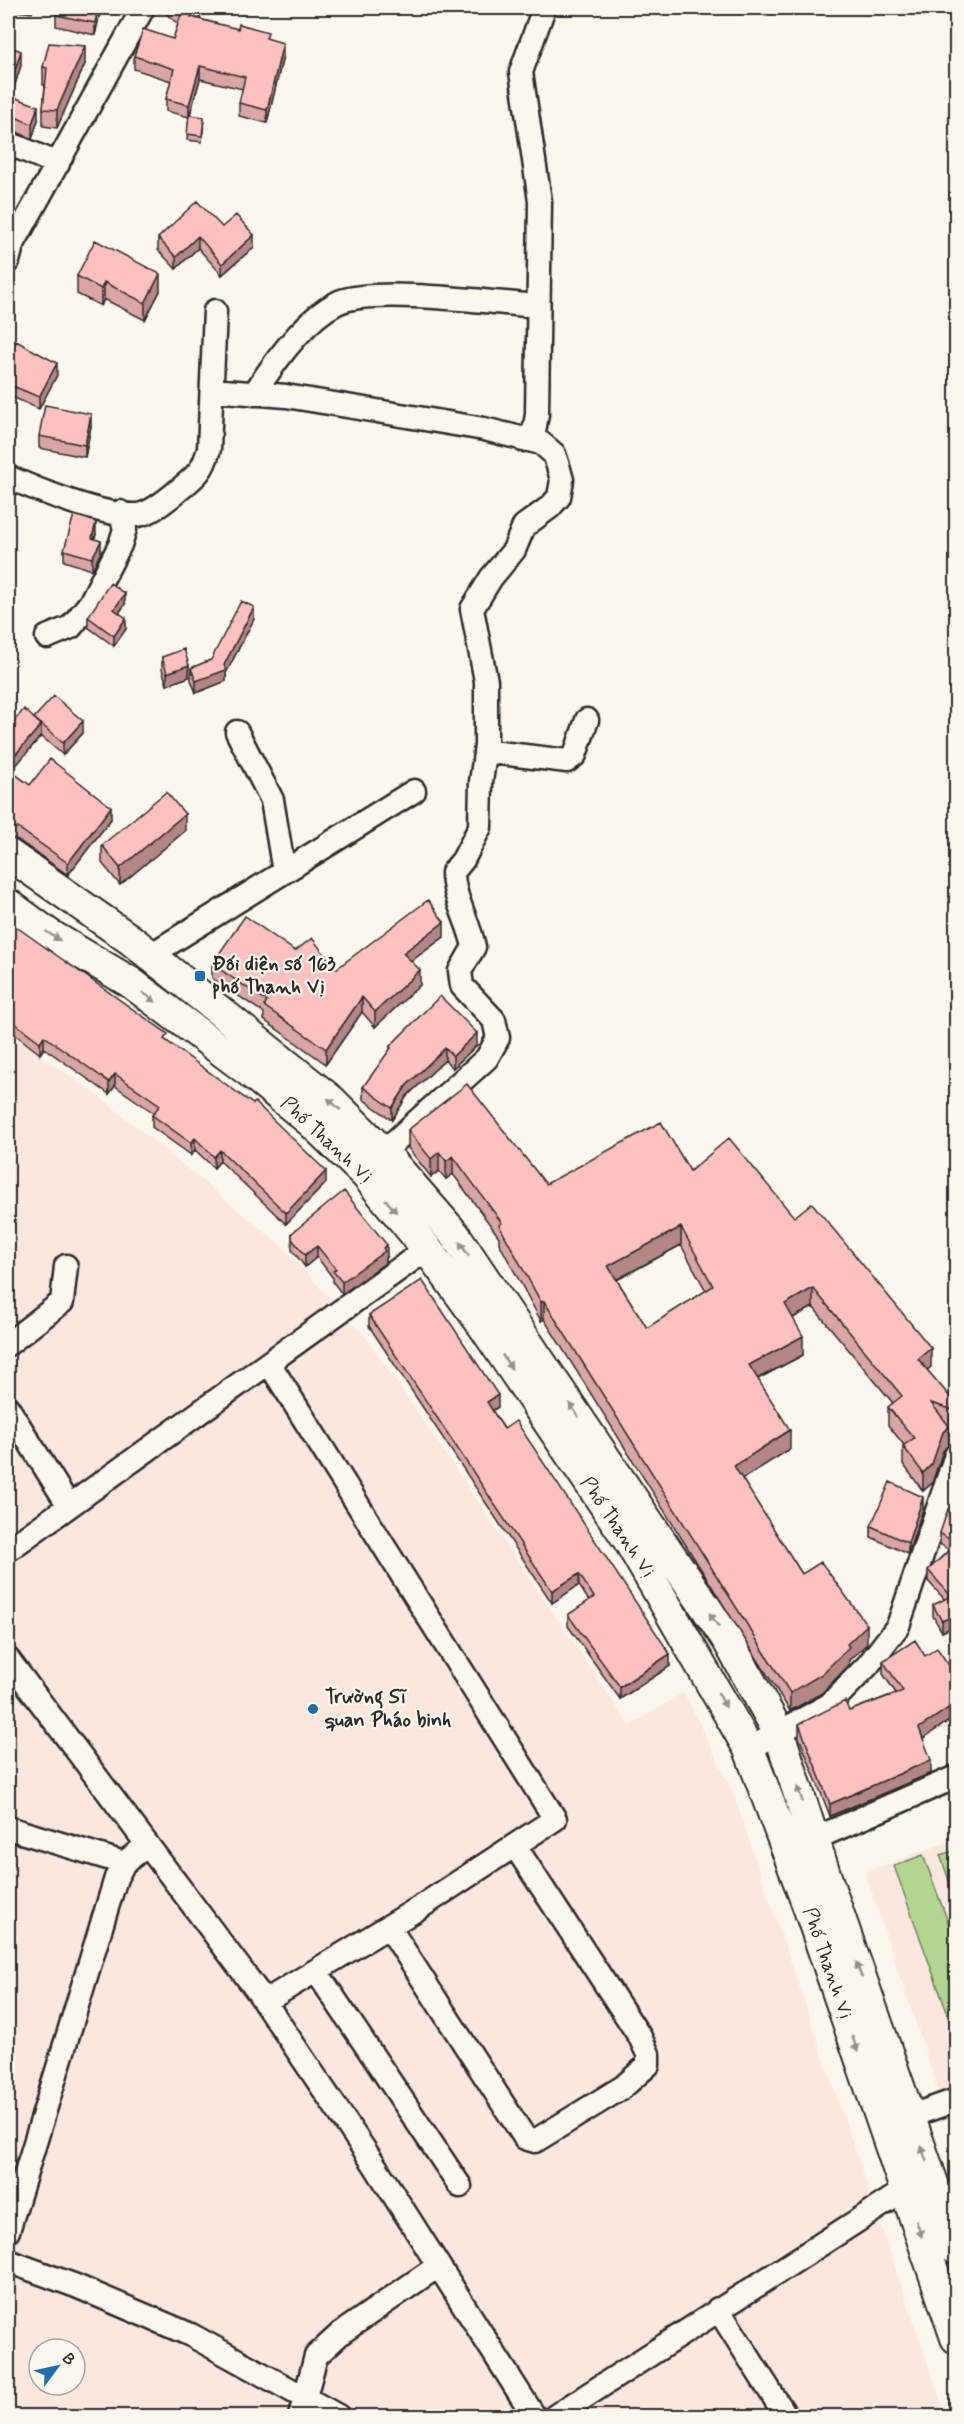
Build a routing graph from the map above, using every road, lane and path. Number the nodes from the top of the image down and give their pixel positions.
1 (143, 8) edge
2 (544, 8) edge
3 (8, 143) edge
4 (58, 164) junction
5 (8, 261) edge
6 (538, 306) junction
7 (215, 311) dead end
8 (212, 390) junction
9 (254, 394) junction
10 (523, 440) junction
11 (8, 477) edge
12 (120, 512) junction
13 (48, 637) dead end
14 (587, 720) dead end
15 (237, 732) dead end
16 (486, 746) junction
17 (414, 791) dead end
18 (8, 854) edge
19 (284, 872) junction
20 (8, 904) edge
21 (149, 956) junction
22 (382, 1152) junction
23 (427, 1249) junction
24 (66, 1266) dead end
25 (8, 1344) edge
26 (269, 1363) junction
27 (8, 1408) edge
28 (957, 1455) edge
29 (69, 1506) junction
30 (8, 1550) edge
31 (8, 1659) edge
32 (779, 1733) junction
33 (749, 1749) junction
34 (957, 1777) edge
35 (8, 1828) edge
36 (815, 1838) junction
37 (146, 1846) junction
38 (515, 1846) junction
39 (788, 1850) junction
40 (124, 1863) junction
41 (389, 1927) junction
42 (316, 1971) junction
43 (264, 2002) junction
44 (957, 2100) edge
45 (911, 2116) junction
46 (883, 2125) junction
47 (460, 2186) dead end
48 (905, 2190) junction
49 (8, 2231) edge
50 (957, 2249) edge
51 (8, 2261) edge
52 (438, 2266) junction
53 (718, 2309) junction
54 (957, 2338) edge
55 (303, 2408) edge
56 (338, 2416) edge
57 (534, 2416) edge
58 (555, 2416) edge
59 (786, 2416) edge

1 - 4 street
2 - 6 street
3 - 4 street
4 - 5 street
6 - 9 street
6 - 10 street
7 - 8 street
8 - 9 street
8 - 12 street
9 - 10 street
10 - 16 street
11 - 12 street
12 - 13 street
14 - 16 street
15 - 19 street
16 - 22 street
17 - 19 street
18 - 21 main road, Phố Thanh Vị
19 - 21 street
20 -> 23 main road, Phố Thanh Vị
22 -> 21 main road, Phố Thanh Vị
32 -> 22 main road, Phố Thanh Vị
23 - 26 street
23 -> 33 main road, Phố Thanh Vị
24 - 25 street
26 - 29 street
26 - 38 street
27 - 29 street
28 - 32 street
29 - 30 street
31 - 37 street
32 - 33 street
36 -> 32 main road, Phố Thanh Vị
33 - 39 main road, Phố Thanh Vị
34 - 36 street
35 - 40 street
36 - 39 street
45 -> 36 main road, Phố Thanh Vị
37 - 40 street
37 - 43 street
38 - 41 street
38 - 41 street
39 -> 46 main road, Phố Thanh Vị
40 - 49 street
41 - 42 street
42 - 43 street
42 - 47 street
43 - 52 street
44 - 45 street
45 - 46 main road
50 -> 45 main road, Phố Thanh Vị
46 - 48 main road, Phố Thanh Vị
48 - 53 street
48 -> 54 main road, Phố Thanh Vị
51 - 55 street
52 - 55 street
52 - 57 street
53 - 58 street
53 - 59 street
55 - 56 street

